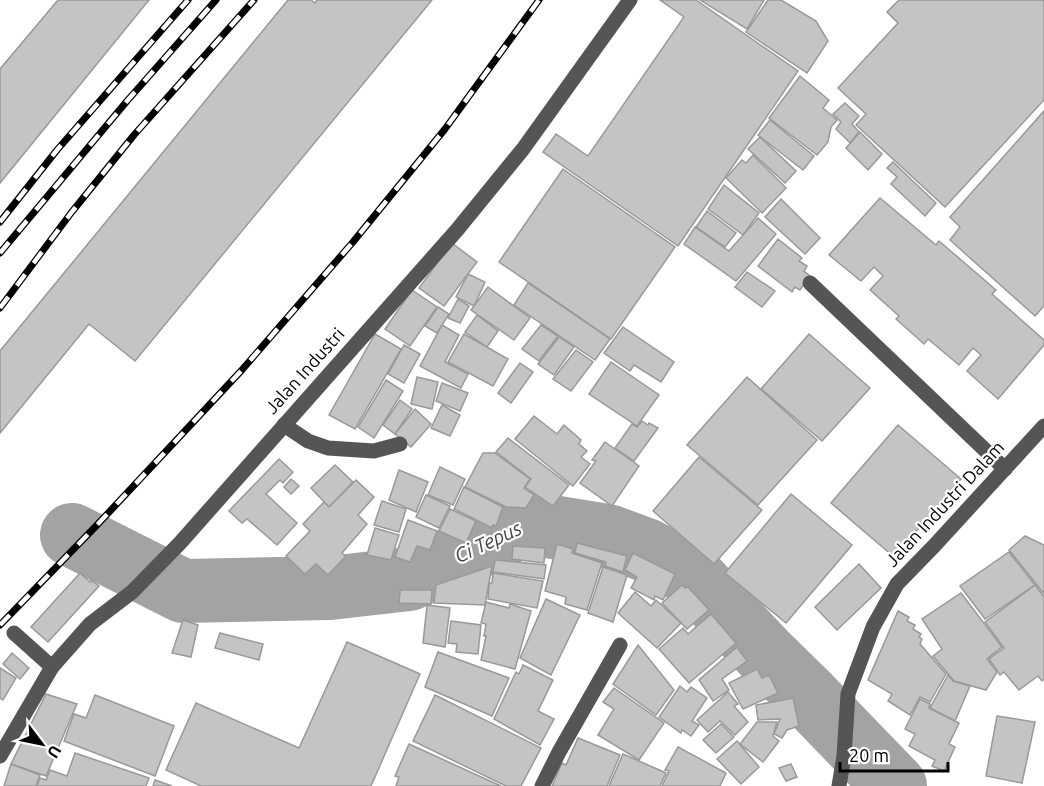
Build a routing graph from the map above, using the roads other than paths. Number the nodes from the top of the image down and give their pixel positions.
1 (630, 0) edge
2 (810, 283) dead end
3 (284, 425) junction
4 (1044, 426) edge
5 (400, 444) dead end
6 (1005, 469) junction
7 (14, 633) dead end
8 (620, 645) dead end
9 (52, 666) junction
10 (0, 756) edge
11 (542, 786) edge
12 (839, 786) edge

1 - 3 street, Jalan Industri
2 - 6 street
3 - 5 street
3 - 9 street, Jalan Industri
4 - 6 street, Jalan Industri Dalam
6 - 12 street, Jalan Industri Dalam
7 - 9 street
8 - 11 street
9 - 10 street, Jalan Industri

